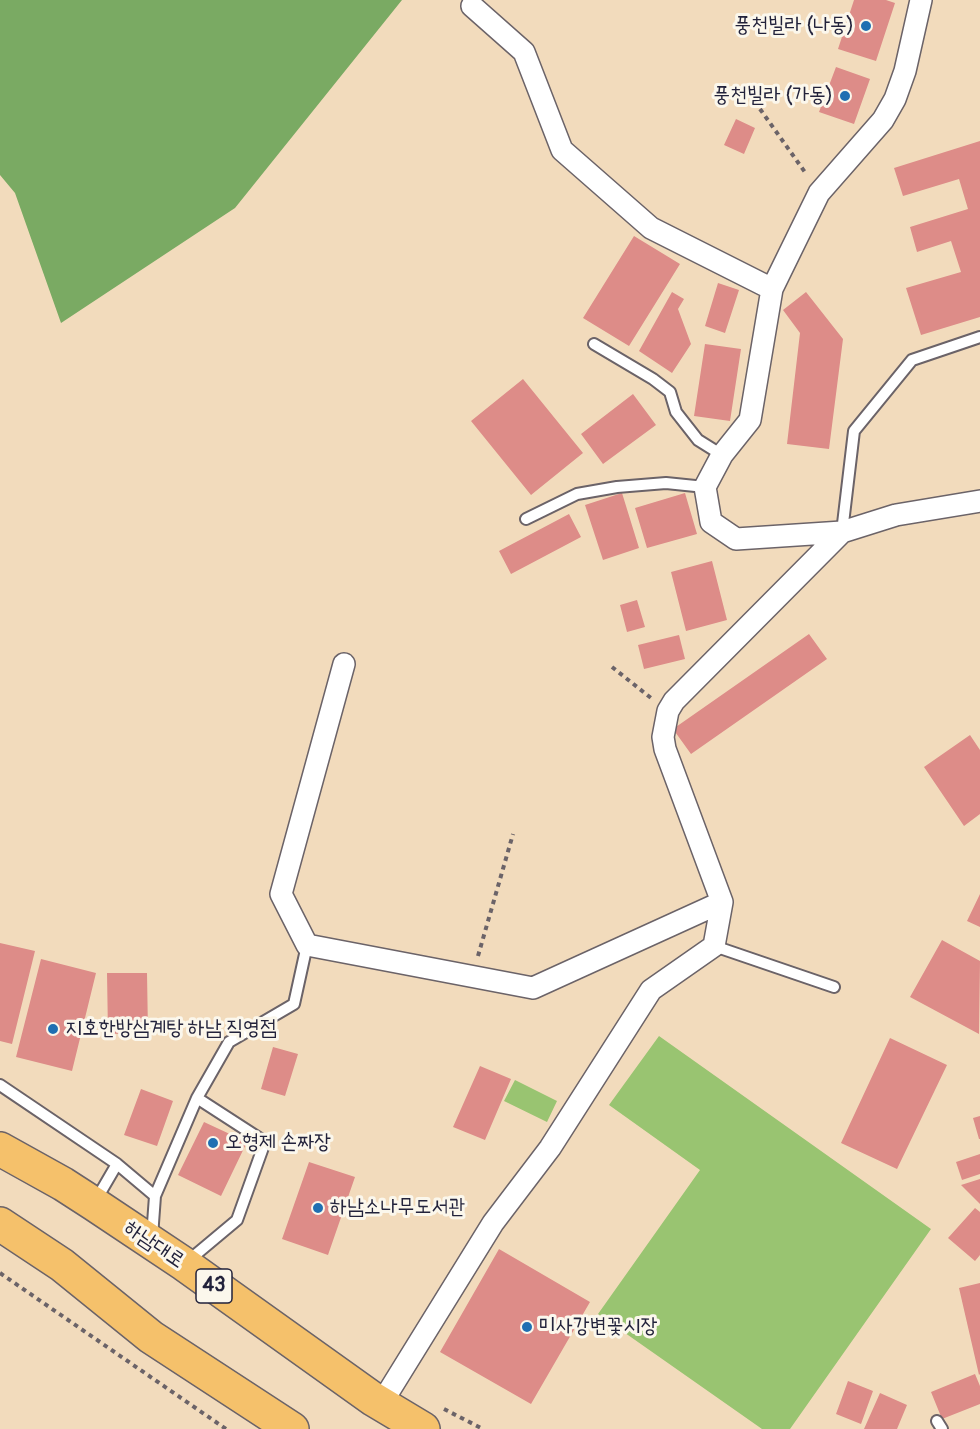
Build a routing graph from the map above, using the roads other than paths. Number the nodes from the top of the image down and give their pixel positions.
1 (921, 0) edge
2 (472, 6) dead end
3 (772, 289) junction
4 (980, 337) edge
5 (594, 344) dead end
6 (722, 455) junction
7 (705, 487) junction
8 (980, 501) edge
9 (526, 519) dead end
10 (842, 532) junction
11 (344, 664) dead end
12 (722, 902) junction
13 (307, 945) junction
14 (714, 946) junction
15 (834, 987) dead end
16 (0, 1084) edge
17 (197, 1098) junction
18 (0, 1149) edge
19 (117, 1164) junction
20 (155, 1196) junction
21 (94, 1204) junction
22 (0, 1224) edge
23 (152, 1243) junction
24 (184, 1264) junction
25 (381, 1404) junction
26 (292, 1429) edge
27 (423, 1429) edge

1 - 3 street
2 - 3 street
3 - 6 street
4 - 10 lane
5 - 6 lane
6 - 7 street
7 - 9 lane
7 - 10 street
8 - 10 street
10 - 12 street
11 - 13 street
12 - 13 street
12 - 14 street
13 - 17 lane
14 - 15 lane
14 - 25 street
16 - 19 lane
17 - 20 lane
17 - 24 lane
18 - 21 main road, 하남대로 / 43
19 - 20 lane
19 - 21 lane
20 - 23 lane
21 - 23 main road, 하남대로 / 43
22 - 26 main road
23 - 24 main road, 하남대로 / 43
24 - 25 main road, 하남대로 / 43
25 - 27 main road, 하남대로 / 43

